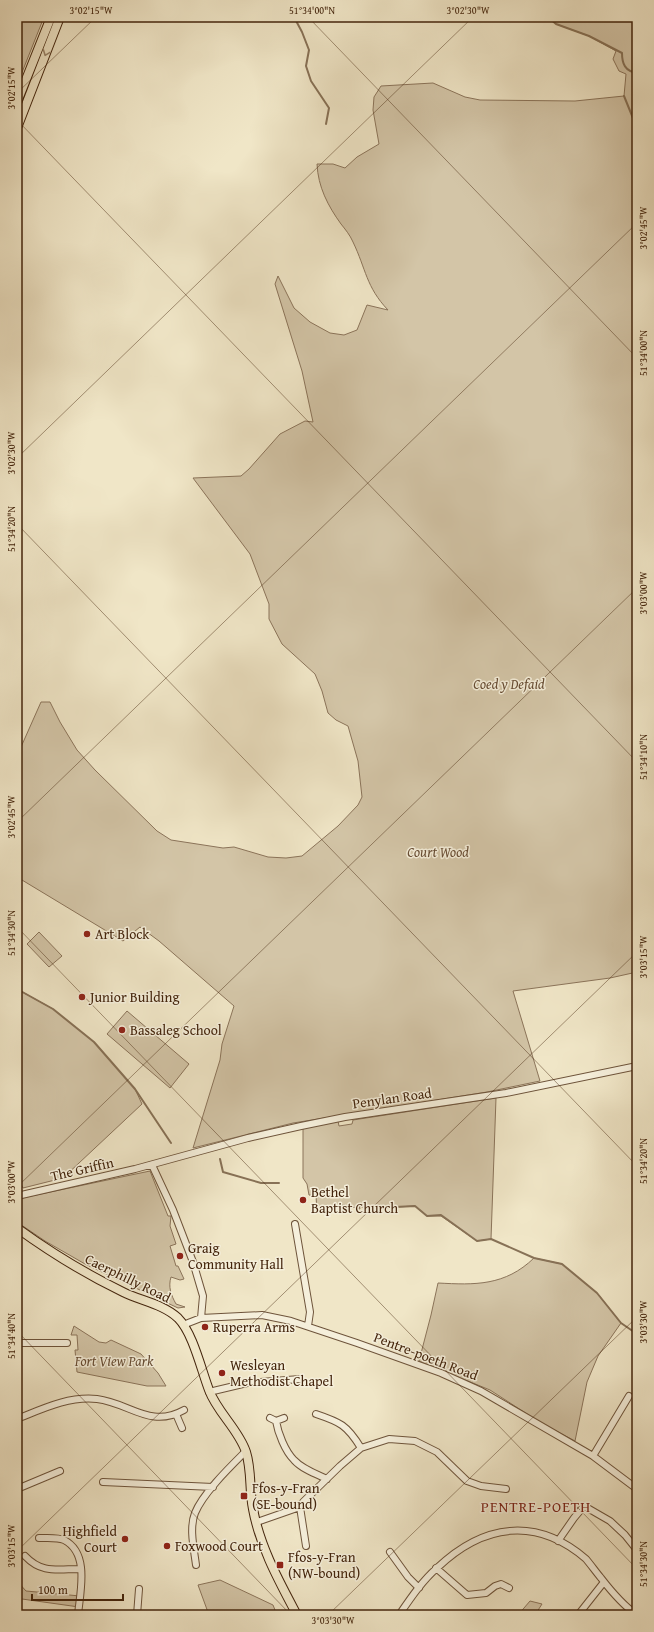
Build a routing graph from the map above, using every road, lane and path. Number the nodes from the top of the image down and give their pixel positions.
1 (51, 17) edge
2 (60, 17) edge
3 (17, 102) edge
4 (17, 128) edge
5 (637, 1066) edge
6 (152, 1165) junction
7 (17, 1196) edge
8 (295, 1224) dead end
9 (17, 1228) edge
10 (201, 1318) junction
11 (183, 1325) junction
12 (308, 1326) junction
13 (17, 1343) edge
14 (67, 1343) dead end
15 (300, 1379) dead end
16 (210, 1392) junction
17 (628, 1396) dead end
18 (184, 1410) dead end
19 (176, 1414) junction
20 (316, 1414) dead end
21 (284, 1418) dead end
22 (17, 1419) edge
23 (182, 1428) dead end
24 (361, 1448) junction
25 (246, 1451) junction
26 (593, 1456) junction
27 (60, 1472) dead end
28 (327, 1479) junction
29 (103, 1482) dead end
30 (213, 1487) junction
31 (17, 1488) edge
32 (506, 1489) dead end
33 (637, 1489) edge
34 (300, 1507) junction
35 (257, 1522) junction
36 (39, 1538) dead end
37 (558, 1540) junction
38 (306, 1546) dead end
39 (637, 1550) edge
40 (390, 1552) dead end
41 (24, 1556) dead end
42 (196, 1565) dead end
43 (436, 1568) junction
44 (81, 1569) junction
45 (604, 1582) junction
46 (419, 1588) junction
47 (509, 1588) dead end
48 (139, 1589) dead end
49 (634, 1614) edge
50 (78, 1615) edge
51 (137, 1615) edge
52 (297, 1615) edge
53 (399, 1615) edge
54 (578, 1615) edge

1 - 3 main road
2 -> 4 main road
5 - 6 street, Penylan Road
6 - 7 street, The Griffin
6 - 10 street
8 - 12 street
9 - 11 main road, Caerphilly Road
10 - 11 street, Pentre-poeth Road
10 - 12 street, Pentre-poeth Road
11 - 16 main road, Caerphilly Road
12 - 26 street, Pentre-poeth Road
13 - 14 street
15 - 16 street
16 - 25 main road, Caerphilly Road
17 - 26 street
18 - 19 street
19 - 22 street
19 - 23 street
20 - 24 street
21 - 28 street
24 - 28 street
24 - 32 street
25 - 30 street
25 - 35 main road, Caerphilly Road
26 - 33 street, Pentre-poeth Road
27 - 31 street
28 - 34 street
29 - 30 street
30 - 42 street
34 - 35 street
34 - 38 street
35 - 52 main road, Caerphilly Road
36 - 44 street
37 - 39 street
37 - 43 street
37 - 45 street
40 - 46 street
41 - 44 street
43 - 46 street
43 - 47 street
44 - 50 street
45 - 49 street
45 - 54 street
46 - 53 street
48 - 51 street

